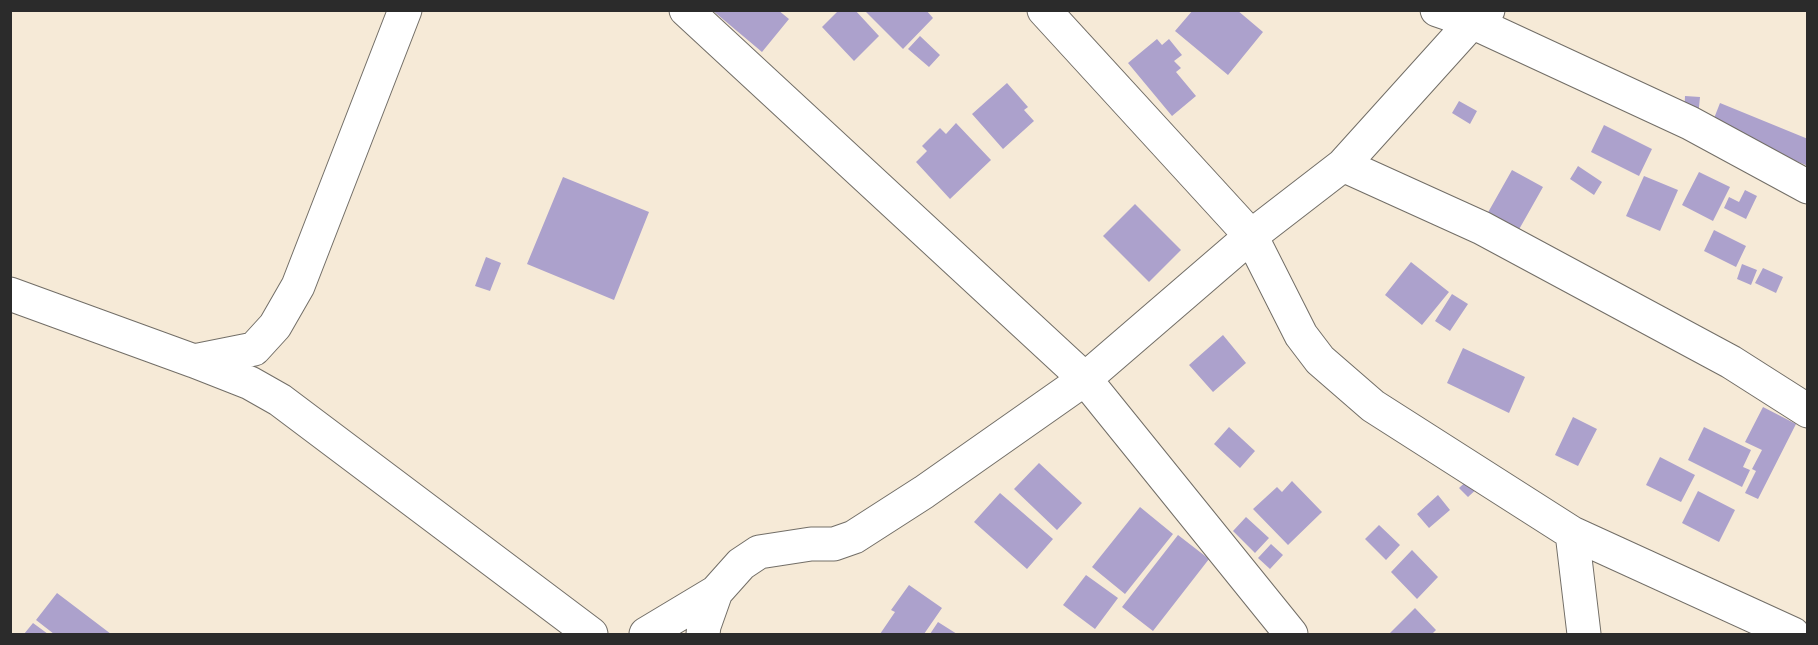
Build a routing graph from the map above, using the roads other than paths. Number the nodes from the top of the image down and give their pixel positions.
1 (405, 10) edge
2 (686, 10) edge
3 (1044, 10) edge
4 (1437, 10) edge
5 (1480, 16) edge
6 (1343, 165) junction
7 (1808, 187) edge
8 (1251, 236) junction
9 (10, 294) edge
10 (194, 362) junction
11 (1085, 380) junction
12 (1808, 411) edge
13 (1572, 533) junction
14 (716, 592) junction
15 (591, 634) edge
16 (646, 634) edge
17 (703, 634) edge
18 (1291, 634) edge
19 (1584, 634) edge
20 (1793, 634) edge

1 - 10 street
2 - 11 street
3 - 8 street
4 - 5 street
5 - 6 street
5 - 7 street
6 - 8 street
6 - 12 street
8 - 11 street
8 - 13 street
9 - 10 street
10 - 15 street
11 - 14 street
11 - 18 street
13 - 19 street
13 - 20 street
14 - 16 street
14 - 17 street

